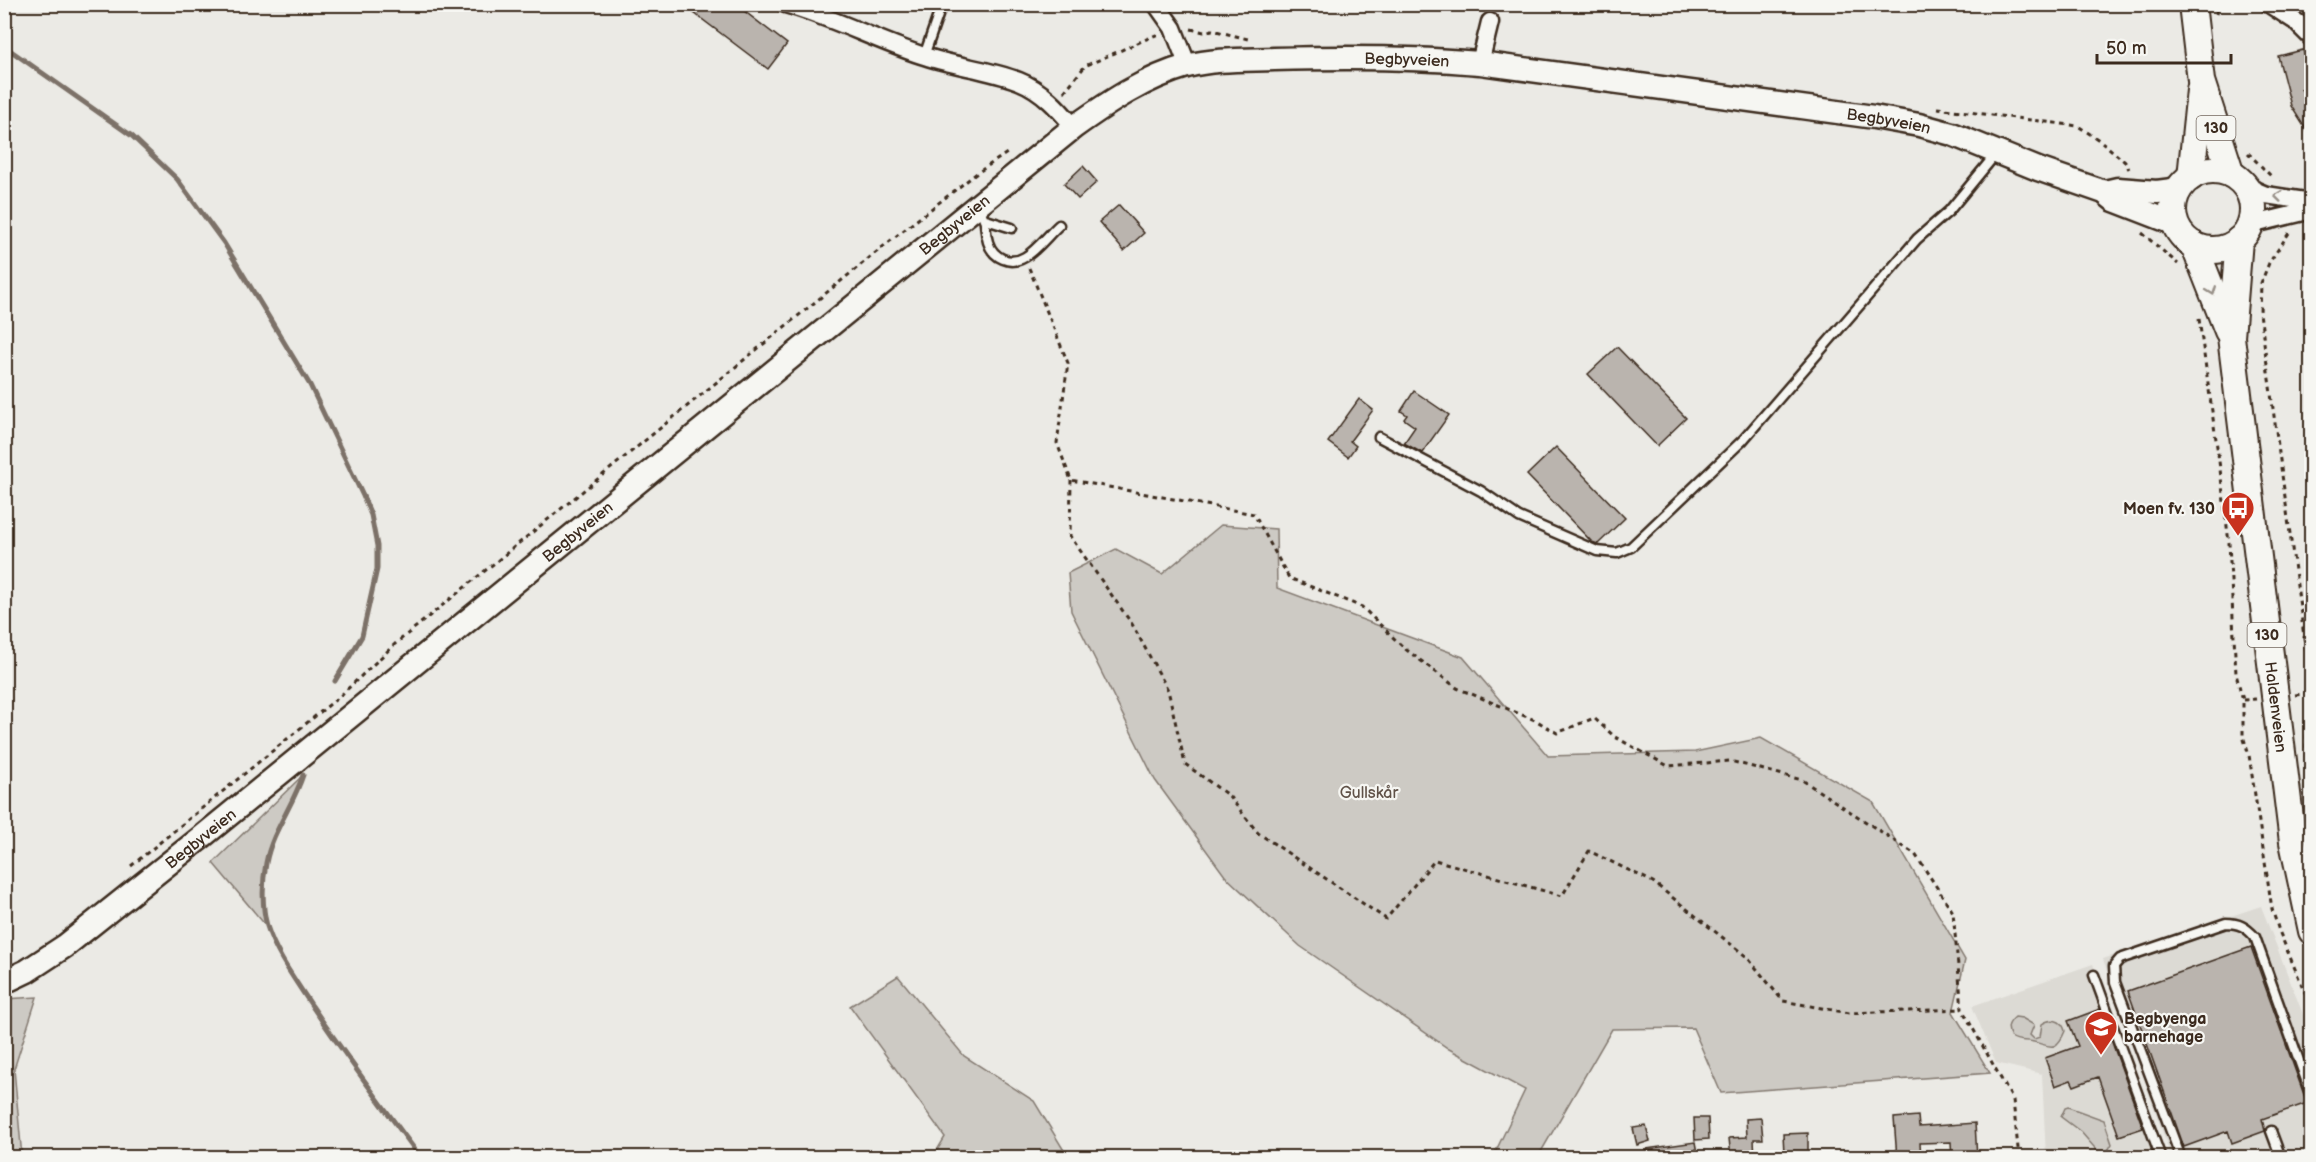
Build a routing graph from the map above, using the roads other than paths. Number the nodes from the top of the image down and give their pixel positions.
1 (785, 4) edge
2 (942, 4) edge
3 (1156, 4) edge
4 (2192, 4) edge
5 (2269, 4) edge
6 (2284, 14) junction
7 (1490, 22) dead end
8 (2312, 32) edge
9 (2312, 44) edge
10 (924, 57) junction
11 (1480, 63) junction
12 (1188, 66) junction
13 (2201, 81) junction
14 (1074, 127) junction
15 (1998, 152) junction
16 (2238, 180) junction
17 (2186, 183) junction
18 (2132, 199) junction
19 (2312, 202) edge
20 (2312, 210) edge
21 (982, 213) junction
22 (2176, 224) junction
23 (1059, 225) dead end
24 (1012, 228) dead end
25 (2245, 232) junction
26 (2194, 245) junction
27 (2231, 337) junction
28 (1379, 437) dead end
29 (2312, 931) edge
30 (2094, 975) dead end
31 (4, 982) edge
32 (2312, 1096) edge
33 (2271, 1131) dead end
34 (2162, 1158) edge
35 (2181, 1158) edge
36 (2281, 1158) edge

1 - 10 street
2 - 10 lane
3 - 12 street
4 - 13 main road, 130
5 - 6 street
6 - 8 street
6 - 9 lane
7 - 11 street
10 - 14 street
11 - 12 main road, Begbyveien
11 - 15 main road, Begbyveien
12 - 14 main road, Begbyveien
13 - 16 main road, 130
13 - 17 main road, 130
14 - 21 main road, Begbyveien
15 - 18 main road, Begbyveien
15 - 28 lane
16 - 17 main road
19 -> 16 street
16 - 25 main road, 130
17 - 18 main road, Begbyveien
17 - 22 main road, 130
18 - 22 main road, Begbyveien
20 - 25 street
21 - 23 lane
21 - 24 lane
21 - 31 main road, Begbyveien
22 - 26 main road, 130
25 - 26 main road
25 - 27 main road, Haldenveien / 130
26 -> 27 main road, Haldenveien / 130
27 - 29 main road, Haldenveien / 130
30 - 34 lane
32 - 35 lane
33 - 36 lane

